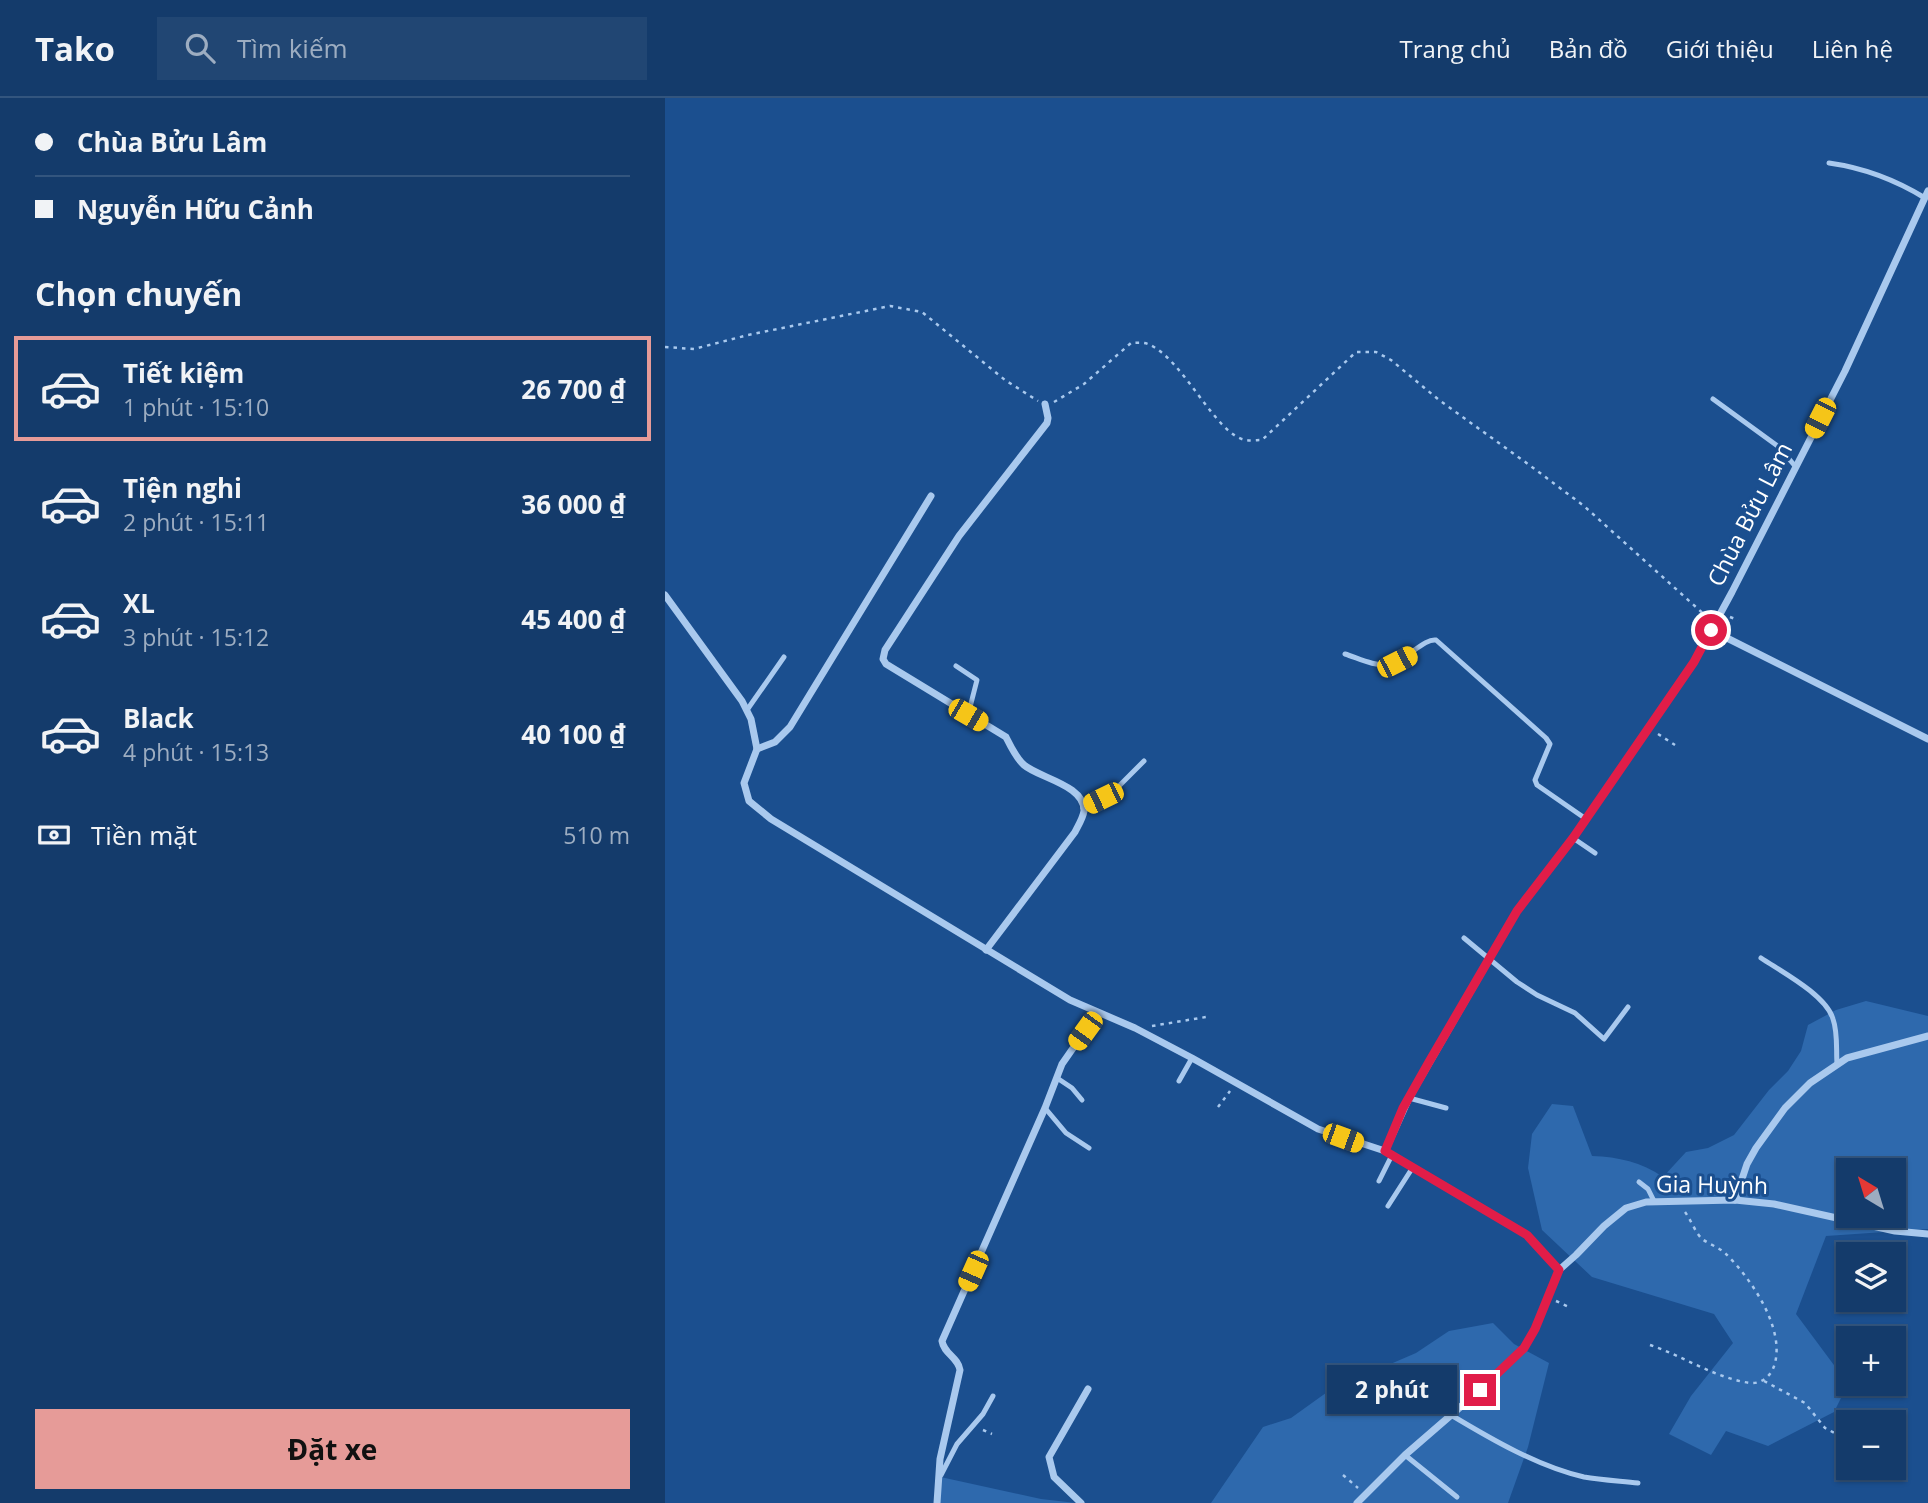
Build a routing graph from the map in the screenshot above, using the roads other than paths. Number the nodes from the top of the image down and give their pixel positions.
1 (1829, 163) dead end
2 (1926, 195) edge
3 (1713, 399) dead end
4 (1045, 404) road end
5 (1795, 466) junction
6 (930, 496) dead end
7 (665, 595) edge
8 (1713, 627) junction
9 (1345, 654) dead end
10 (784, 657) dead end
11 (956, 666) dead end
12 (747, 710) junction
13 (968, 715) junction
14 (1928, 739) edge
15 (757, 749) junction
16 (1144, 761) dead end
17 (1083, 808) junction
18 (1586, 820) junction
19 (1573, 838) junction
20 (1595, 853) dead end
21 (1464, 938) dead end
22 (986, 950) junction
23 (1490, 958) junction
24 (1761, 958) dead end
25 (1628, 1007) dead end
26 (1094, 1012) junction
27 (1928, 1036) edge
28 (1192, 1058) junction
29 (1837, 1064) junction
30 (1057, 1078) junction
31 (1179, 1081) dead end
32 (1409, 1098) junction
33 (1082, 1100) dead end
34 (1045, 1108) junction
35 (1446, 1108) dead end
36 (1089, 1148) dead end
37 (1389, 1153) junction
38 (1413, 1167) junction
39 (1379, 1181) dead end
40 (1639, 1182) dead end
41 (1735, 1200) junction
42 (1654, 1201) junction
43 (1388, 1206) dead end
44 (1928, 1234) edge
45 (1559, 1270) junction
46 (1088, 1389) dead end
47 (993, 1396) dead end
48 (1451, 1415) junction
49 (1405, 1455) junction
50 (939, 1477) junction
51 (1638, 1483) dead end
52 (1457, 1497) dead end
53 (937, 1503) edge
54 (1081, 1503) edge
55 (1357, 1503) edge

1 - 2 lane
2 - 5 street, Chùa Bửu Lâm
3 - 5 lane
4 - 13 street
5 - 8 street, Chùa Bửu Lâm
6 - 15 street
7 - 12 street
8 - 14 street
8 - 18 street, Chùa Bửu Lâm
9 - 18 lane
10 - 12 lane
11 - 13 lane
12 - 15 street
13 - 17 street
15 - 22 street
16 - 17 lane
17 - 22 street
18 - 19 street, Chùa Bửu Lâm
19 - 20 lane
19 - 23 street, Chùa Bửu Lâm
21 - 23 lane
22 - 26 street
23 - 25 lane
23 - 32 street, Chùa Bửu Lâm
24 - 29 lane
26 - 28 street
26 - 30 street
27 - 29 street
28 - 31 lane
28 - 37 street
29 - 41 street
30 - 33 lane
30 - 34 street
32 - 35 lane
32 - 37 street, Chùa Bửu Lâm
34 - 36 lane
34 - 50 street
37 - 38 street
37 - 39 lane
38 - 43 lane
38 - 45 street
40 - 42 lane
41 - 42 street, Gia Huỳnh
41 - 44 street, Gia Huỳnh
42 - 45 street, Gia Huỳnh
45 - 48 street
46 - 54 street
47 - 50 lane
48 - 49 street
48 - 51 lane
49 - 52 lane
49 - 55 street
50 - 53 street

